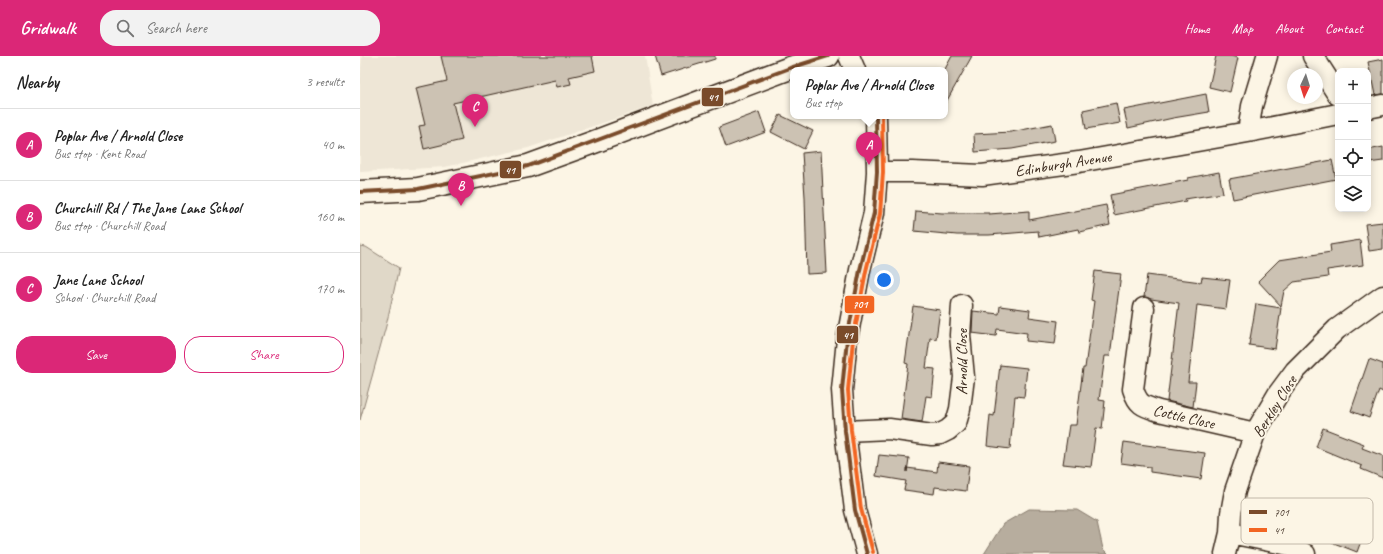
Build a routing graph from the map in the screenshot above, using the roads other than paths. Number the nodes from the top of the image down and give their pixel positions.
1 (828, 56) edge
2 (849, 56) edge
3 (1267, 56) edge
4 (1313, 56) edge
5 (793, 67) edge
6 (853, 67) edge
7 (790, 68) edge
8 (1335, 90) edge
9 (1383, 105) edge
10 (1371, 107) edge
11 (1335, 115) edge
12 (876, 119) edge
13 (1248, 132) junction
14 (877, 172) junction
15 (360, 192) edge
16 (1383, 296) edge
17 (962, 305) dead end
18 (1144, 308) dead end
19 (845, 431) junction
20 (1255, 433) junction
21 (1230, 533) junction
22 (1241, 535) edge
23 (1284, 544) edge
24 (867, 554) edge
25 (1225, 554) edge
26 (1305, 554) edge

1 - 5 street
2 - 6 street
3 - 13 street
4 - 8 street
7 - 15 street
9 - 10 street
11 - 13 street, Edinburgh Avenue
12 - 14 street
13 - 14 street, Edinburgh Avenue
14 - 19 street
16 - 20 street, Berkley Close
17 - 19 street, Arnold Close
18 - 20 street, Cottle Close
19 - 24 street
20 - 21 street, Berkley Close
21 - 22 street
21 - 25 street, Berkley Close
23 - 26 street

